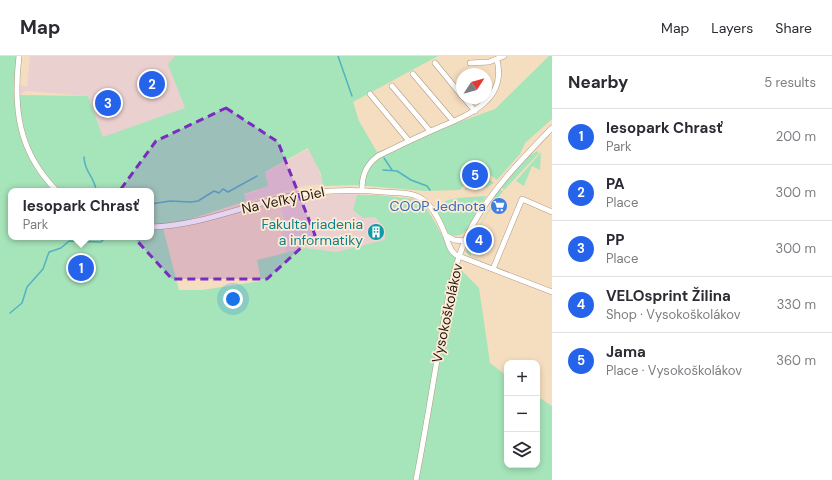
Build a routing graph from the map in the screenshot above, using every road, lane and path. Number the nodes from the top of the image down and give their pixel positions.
1 (19, 56) edge
2 (504, 56) edge
3 (497, 60) junction
4 (435, 63) dead end
5 (470, 63) dead end
6 (413, 74) dead end
7 (392, 86) dead end
8 (456, 89) edge
9 (370, 94) dead end
10 (469, 104) edge
11 (475, 111) junction
12 (453, 121) junction
13 (552, 128) edge
14 (430, 131) junction
15 (409, 141) junction
16 (54, 188) edge
17 (362, 190) junction
18 (552, 212) edge
19 (154, 227) edge
20 (444, 234) junction
21 (465, 241) junction
22 (459, 256) junction
23 (493, 269) junction
24 (552, 292) edge
25 (416, 480) edge

1 - 16 street
2 - 3 street
3 - 5 street
3 - 11 street
4 - 8 street
6 - 12 street
7 - 14 street
9 - 15 street
10 - 11 street
11 - 12 street
12 - 14 street
13 - 21 street, Vysokoškolákov
14 - 15 street
15 - 17 street
17 - 19 street, Na Veľký Diel
17 - 20 street, Na Veľký Diel
18 - 23 street
20 - 21 street
20 - 22 street, Na Veľký Diel
21 - 22 street, Vysokoškolákov
22 - 23 street
22 - 25 street, Vysokoškolákov
23 - 24 street

